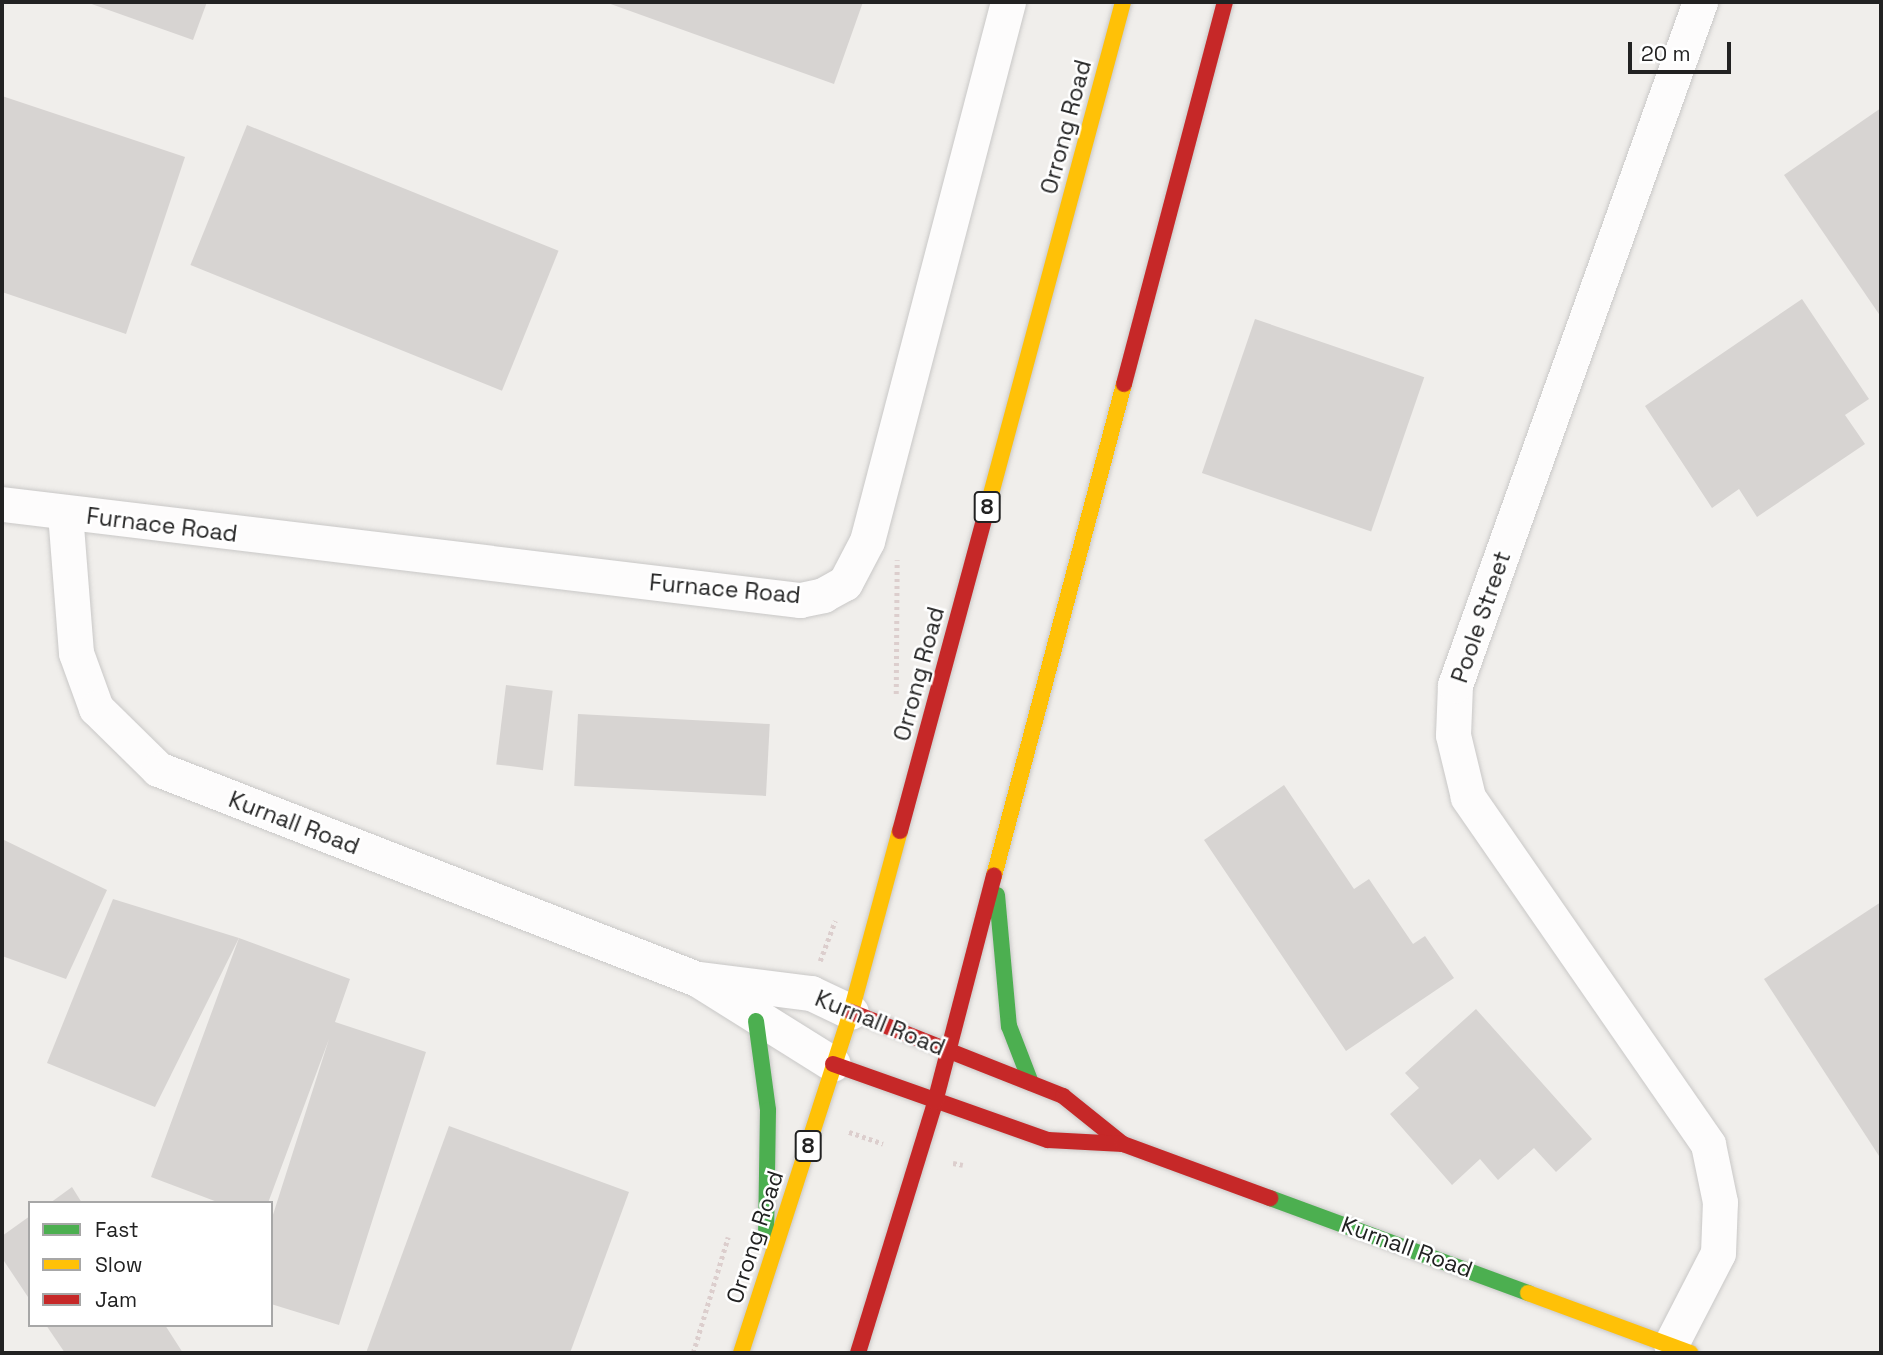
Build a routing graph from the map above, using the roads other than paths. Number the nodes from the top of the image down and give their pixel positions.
1 (1008, 2) edge
2 (1124, 2) edge
3 (1224, 2) edge
4 (1700, 2) edge
5 (2, 504) edge
6 (65, 513) junction
7 (994, 879) junction
8 (697, 979) junction
9 (851, 1012) junction
10 (756, 1021) junction
11 (949, 1051) junction
12 (833, 1064) junction
13 (1031, 1083) junction
14 (935, 1102) junction
15 (1123, 1144) junction
16 (766, 1280) junction
17 (1681, 1348) edge
18 (741, 1353) edge
19 (858, 1353) edge

1 - 6 street, Furnace Road
2 - 9 main road, Orrong Road / 8
3 - 7 main road
4 - 17 street, Poole Street
5 - 6 street, Furnace Road
6 - 8 street, Kurnall Road
7 - 11 main road
7 - 13 main road
8 - 9 street, Kurnall Road
8 - 10 street, Kurnall Road
9 - 11 main road, Kurnall Road
9 - 12 main road, Orrong Road / 8
10 - 12 street, Kurnall Road
10 - 16 main road
11 - 13 main road, Kurnall Road
11 - 14 main road
12 - 14 main road, Kurnall Road
12 - 16 main road, Orrong Road / 8
13 - 15 main road, Kurnall Road
14 - 15 main road, Kurnall Road
14 - 19 main road
15 - 17 main road, Kurnall Road
16 - 18 main road, Orrong Road / 8

